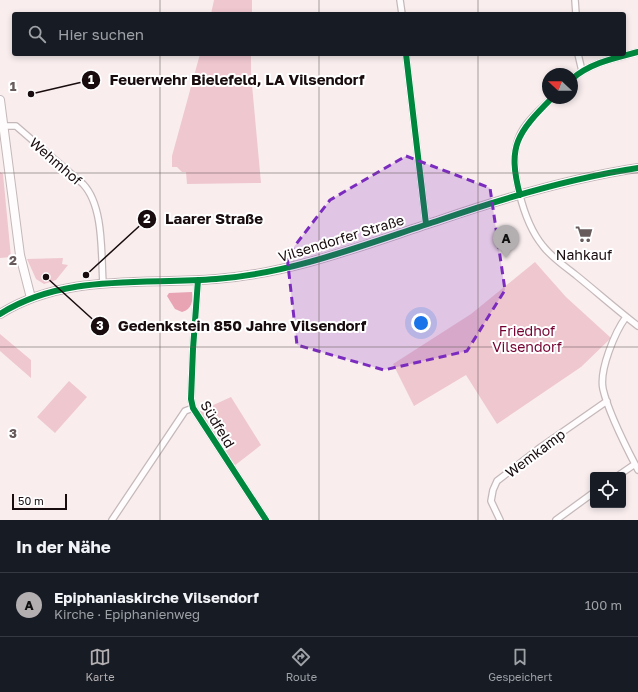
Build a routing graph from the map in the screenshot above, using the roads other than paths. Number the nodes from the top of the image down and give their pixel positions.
1 (400, 0) edge
2 (575, 0) edge
3 (402, 12) edge
4 (576, 12) edge
5 (638, 52) edge
6 (626, 55) edge
7 (406, 56) edge
8 (578, 56) edge
9 (624, 56) edge
10 (582, 71) junction
11 (578, 74) edge
12 (0, 100) edge
13 (547, 104) edge
14 (3, 126) junction
15 (638, 168) edge
16 (520, 195) junction
17 (426, 224) junction
18 (198, 280) junction
19 (103, 283) junction
20 (31, 298) junction
21 (0, 314) edge
22 (626, 317) junction
23 (638, 326) edge
24 (607, 401) junction
25 (193, 408) junction
26 (635, 464) junction
27 (638, 470) edge
28 (623, 472) edge
29 (590, 495) edge
30 (112, 520) edge
31 (266, 520) edge
32 (500, 520) edge
33 (556, 520) edge

1 - 3 street
2 - 4 street
5 - 6 street
7 - 17 street
8 - 10 street
9 - 10 street
10 - 11 street
12 - 14 main road
13 - 16 street
14 - 19 street, Wehmhof
14 - 20 main road
15 - 16 main road, Vilsendorfer Straße
16 - 17 main road, Vilsendorfer Straße
16 - 22 street
17 - 18 main road, Vilsendorfer Straße
18 - 19 main road, Vilsendorfer Straße
18 - 25 street, Südfeld
19 - 20 main road, Vilsendorfer Straße
20 - 21 main road, Vilsendorfer Straße
22 - 23 street
22 - 24 street
24 - 26 street
24 - 32 street, Wemkamp
25 - 30 street, Südfeld
25 - 31 street, Südfeld
26 - 27 street
26 - 28 street
29 - 33 street

